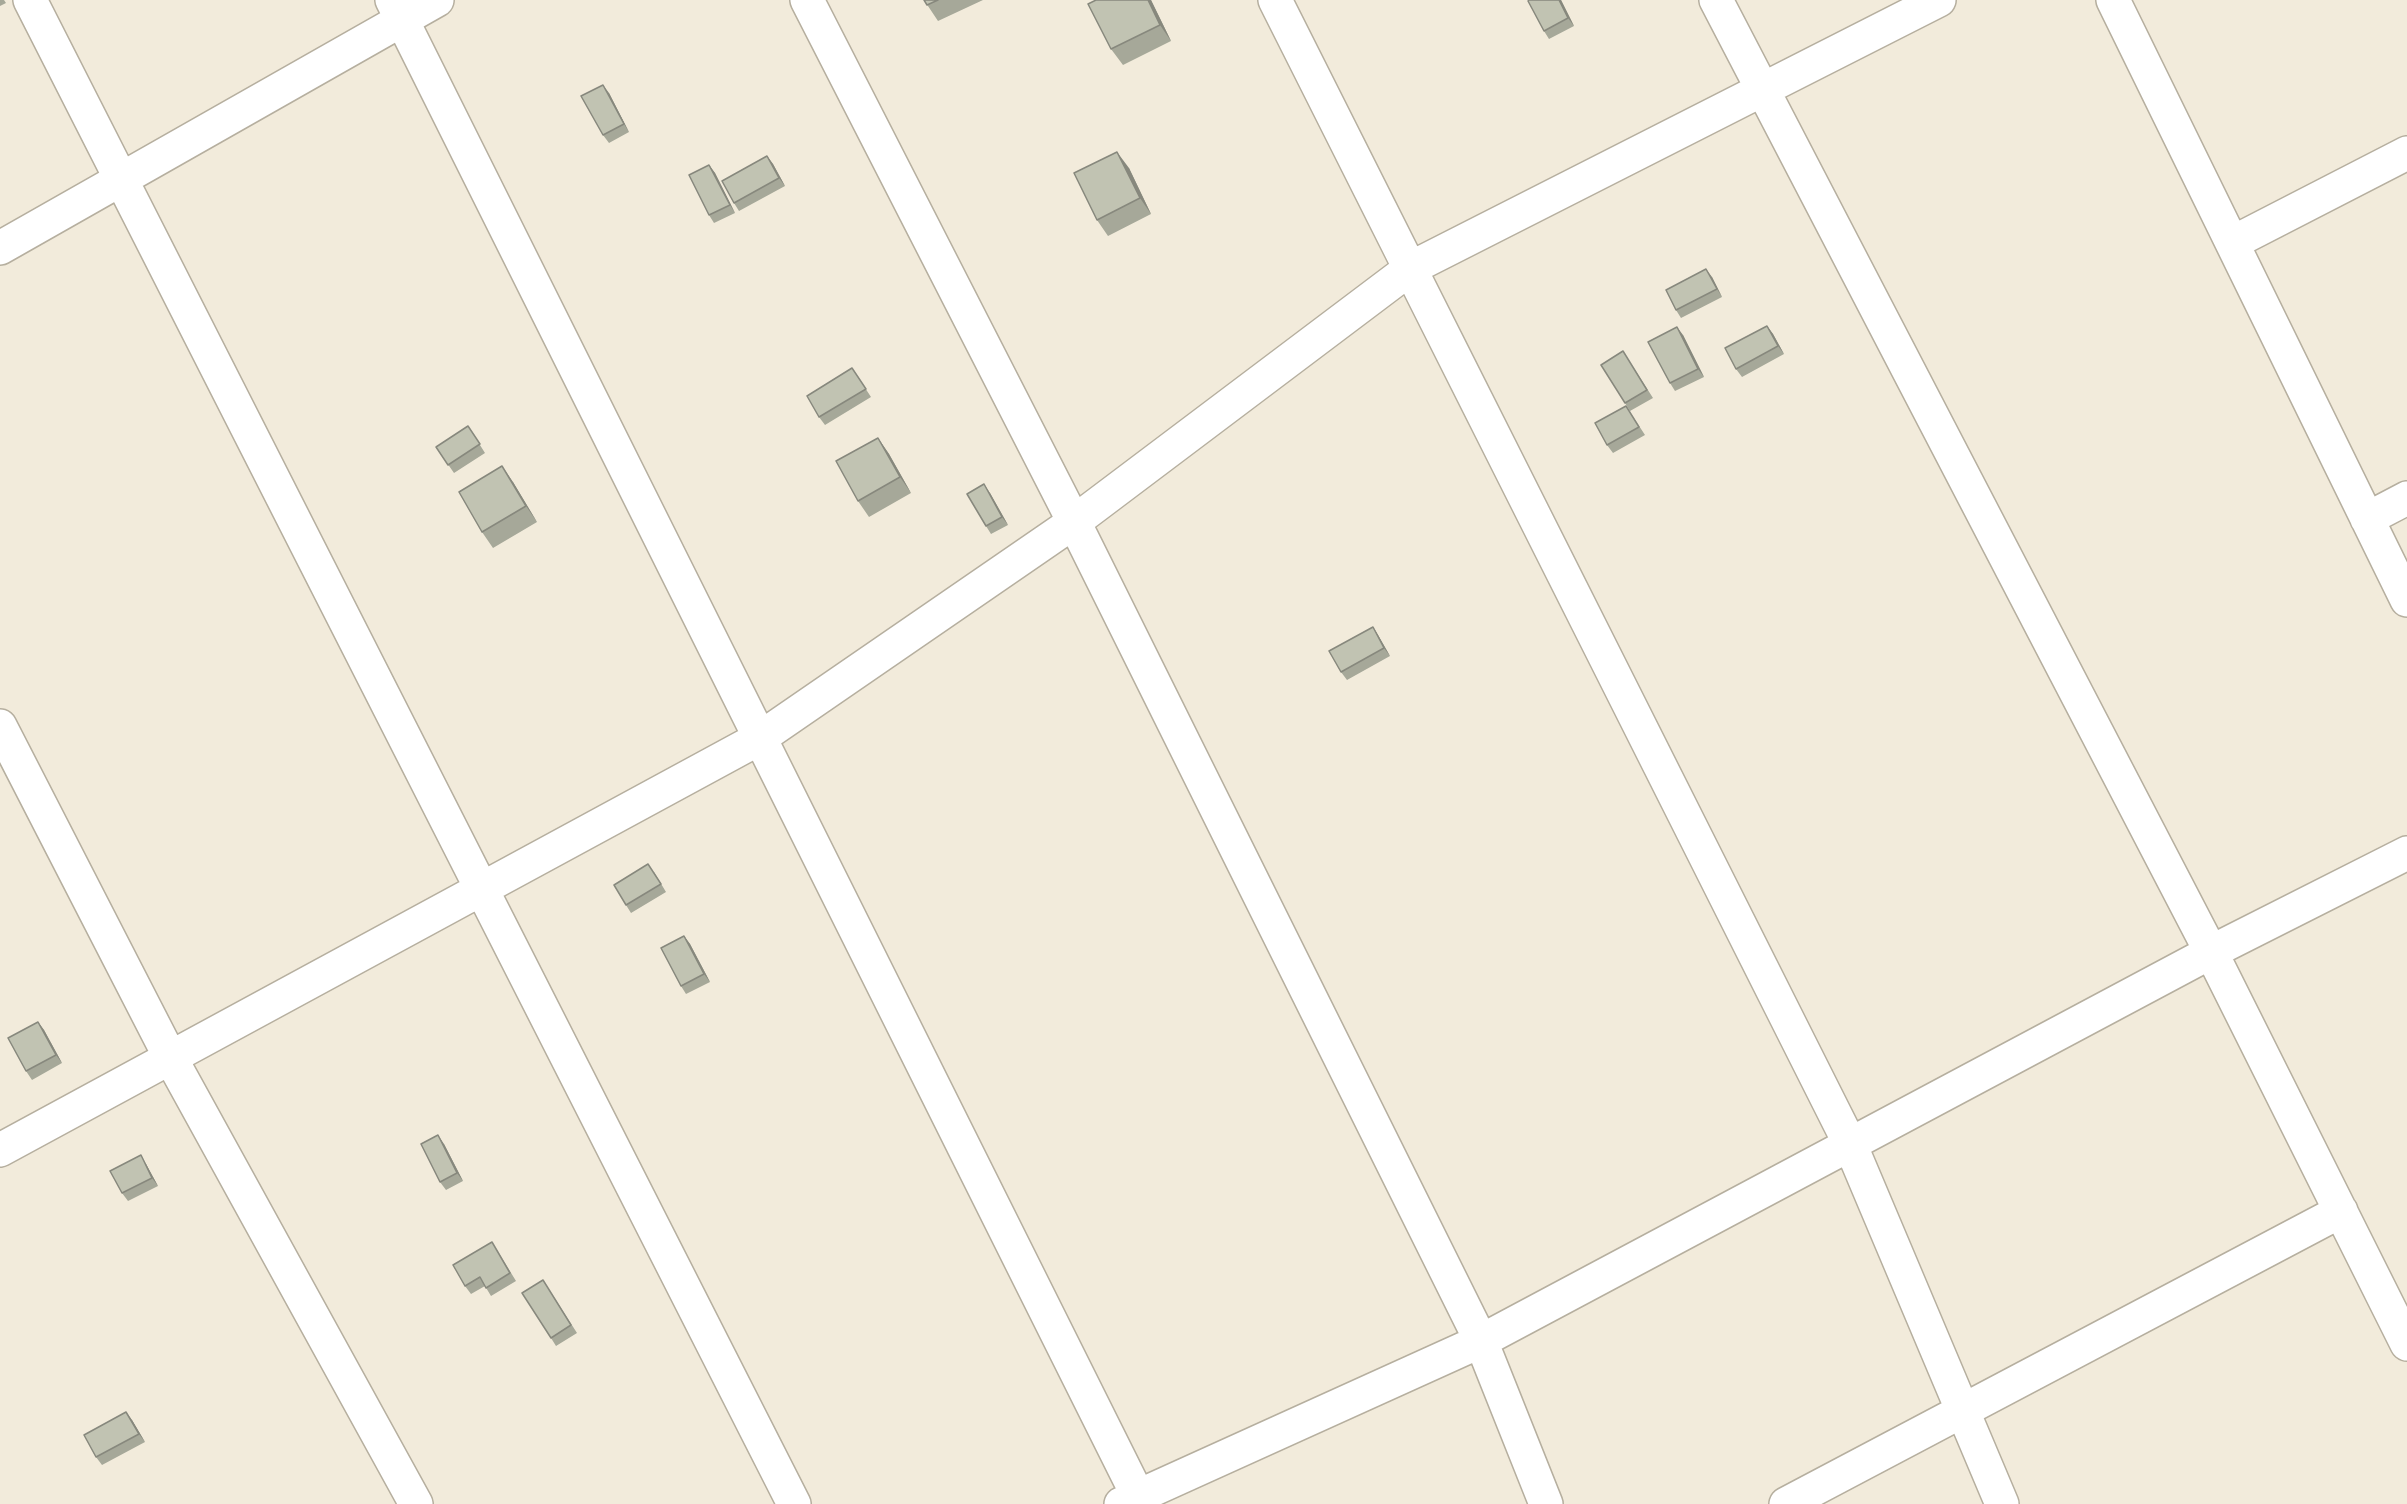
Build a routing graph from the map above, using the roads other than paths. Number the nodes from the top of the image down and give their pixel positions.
1 (30, 0) edge
2 (437, 0) edge
3 (807, 0) edge
4 (1275, 0) edge
5 (1716, 0) edge
6 (1939, 0) edge
7 (2113, 0) edge
8 (397, 10) edge
9 (1762, 90) junction
10 (2407, 153) edge
11 (122, 179) junction
12 (2232, 243) junction
13 (0, 248) edge
14 (1411, 268) junction
15 (2407, 498) edge
16 (2367, 519) junction
17 (1074, 522) junction
18 (2407, 600) edge
19 (0, 726) edge
20 (760, 738) junction
21 (2407, 853) edge
22 (482, 889) junction
23 (2211, 952) junction
24 (170, 1058) junction
25 (1850, 1144) junction
26 (0, 1150) edge
27 (2341, 1211) junction
28 (1481, 1341) junction
29 (2407, 1344) edge
30 (1964, 1410) junction
31 (1134, 1501) edge
32 (416, 1504) edge
33 (794, 1504) edge
34 (1546, 1504) edge
35 (1786, 1504) edge
36 (2002, 1504) edge

1 - 11 street
2 - 8 street
3 - 17 street
4 - 14 street
5 - 9 street
6 - 9 street
7 - 12 street
8 - 11 street
8 - 20 street
9 - 14 street
9 - 23 street
10 - 12 street
11 - 13 street
11 - 22 street
12 - 16 street
14 - 17 street
14 - 25 street
15 - 16 street
16 - 18 street
17 - 20 street
17 - 28 street
19 - 24 street
20 - 22 street
20 - 31 street
21 - 23 street
22 - 24 street
22 - 33 street
23 - 25 street
23 - 27 street
24 - 26 street
24 - 32 street
25 - 28 street
25 - 30 street
27 - 29 street
27 - 30 street
28 - 31 street
28 - 34 street
30 - 35 street
30 - 36 street

